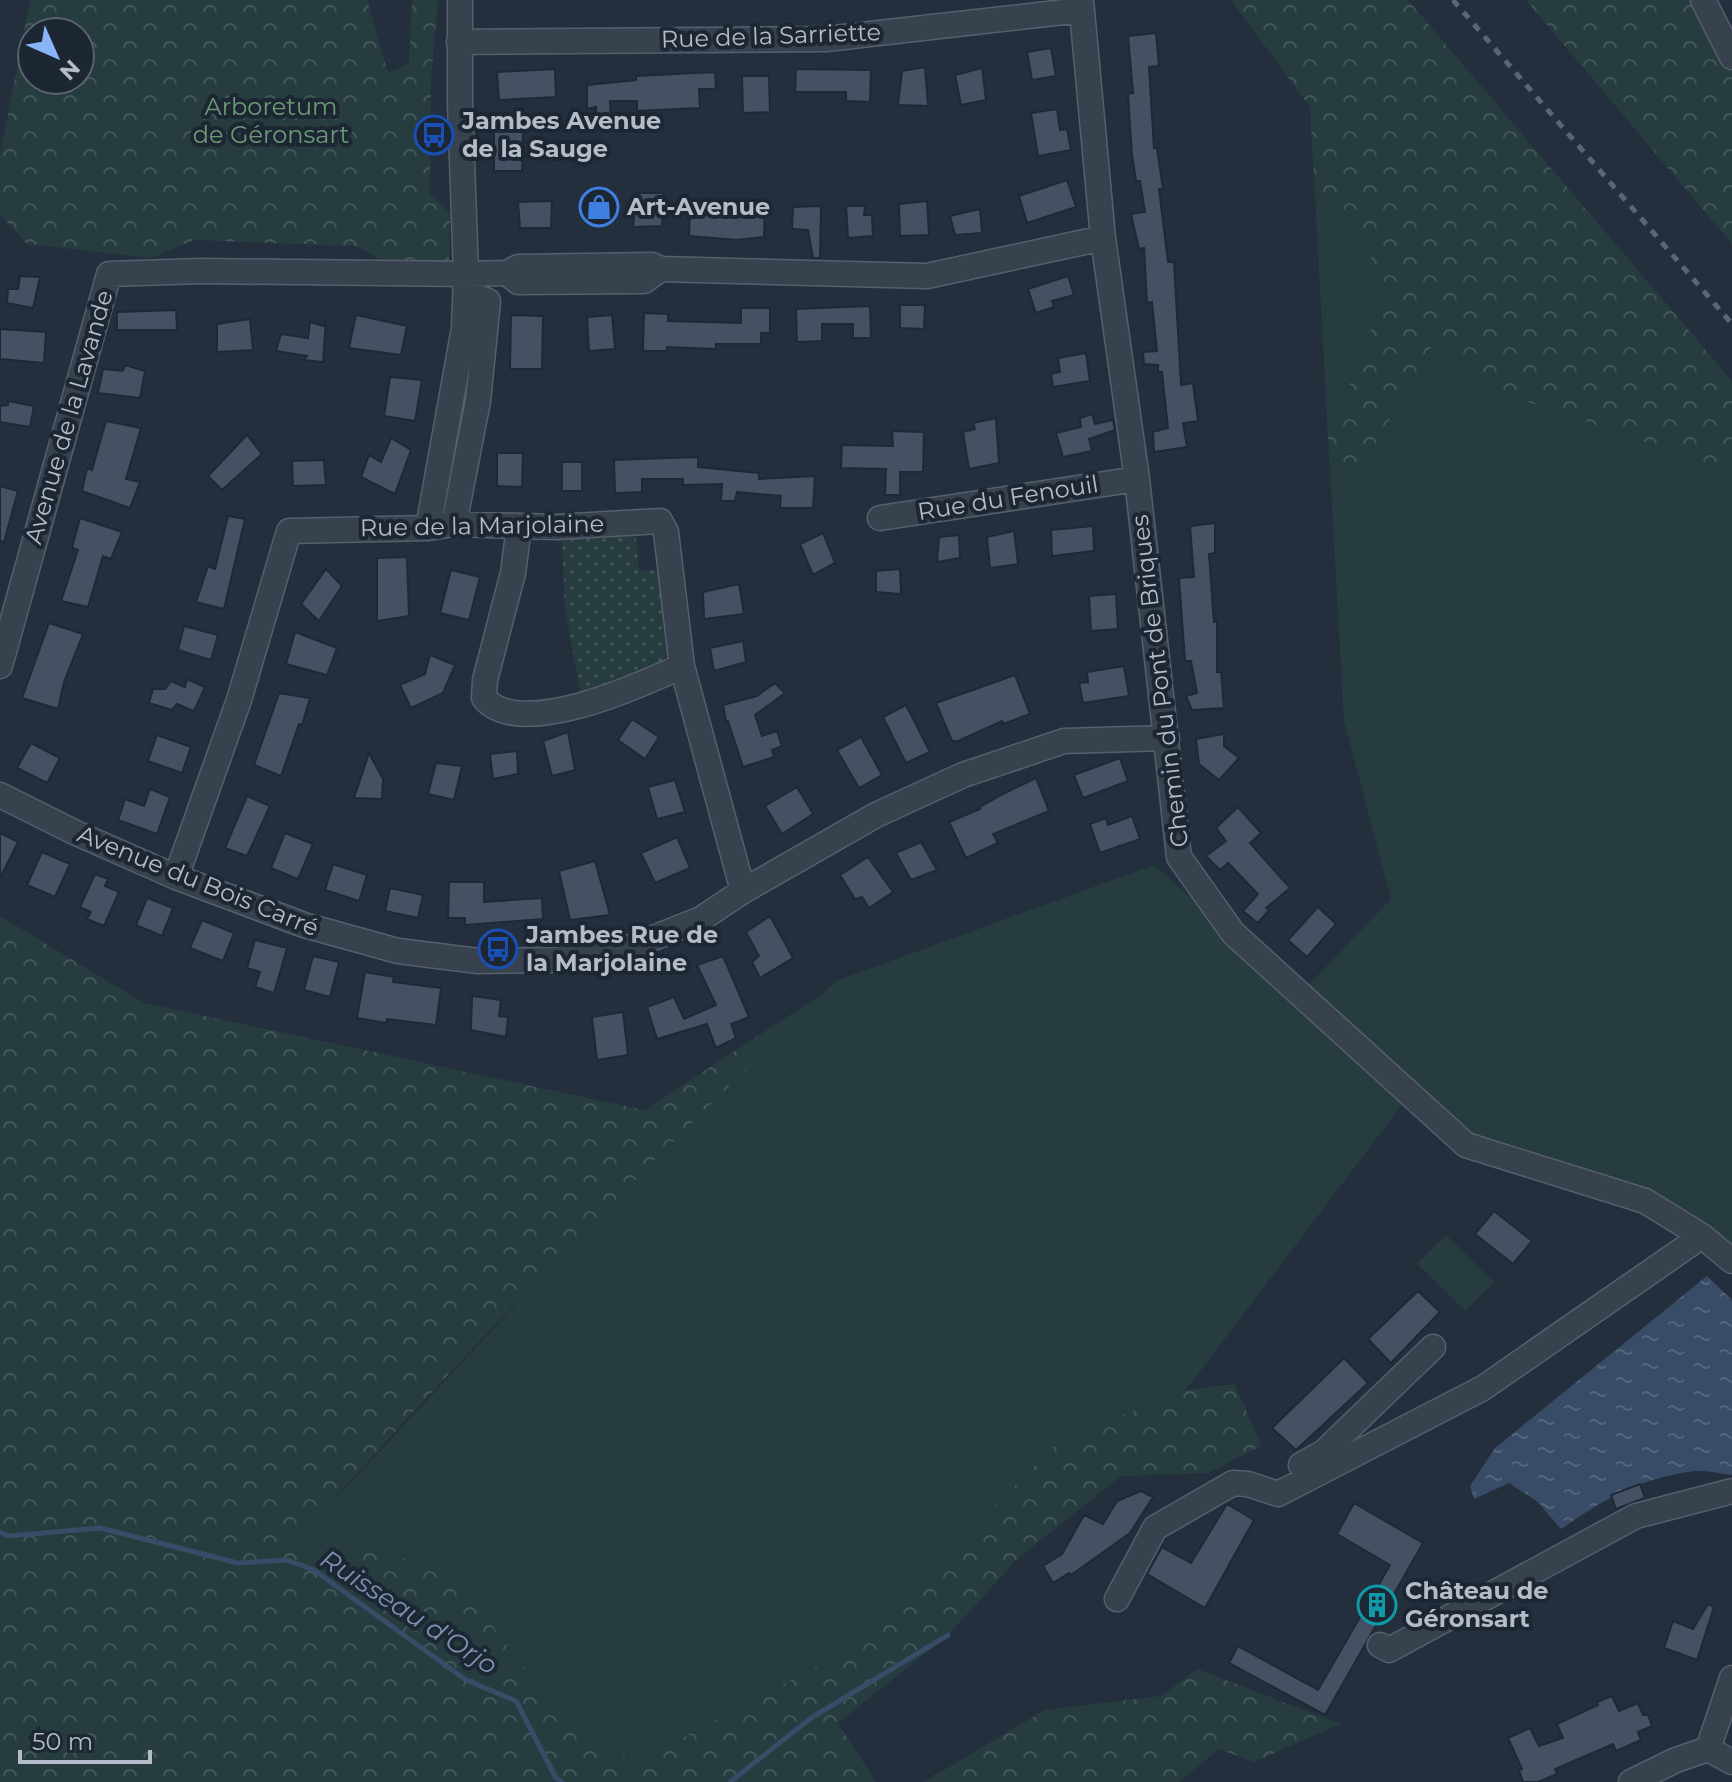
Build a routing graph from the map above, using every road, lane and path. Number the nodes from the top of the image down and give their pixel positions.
1 (460, 0) edge
2 (1703, 0) edge
3 (1082, 5) edge
4 (459, 42) junction
5 (1732, 57) edge
6 (1103, 238) junction
7 (466, 283) junction
8 (1137, 479) junction
9 (880, 518) dead end
10 (454, 524) junction
11 (519, 527) junction
12 (428, 528) junction
13 (0, 666) edge
14 (682, 666) junction
15 (1167, 738) junction
16 (0, 795) edge
17 (176, 877) junction
18 (743, 891) junction
19 (1702, 1236) junction
20 (1732, 1261) edge
21 (1433, 1347) dead end
22 (1219, 1490) junction
23 (1732, 1491) edge
24 (1117, 1599) dead end
25 (1380, 1645) dead end
26 (1732, 1678) edge
27 (1708, 1749) junction
28 (1732, 1762) edge
29 (1631, 1782) edge

1 - 4 street
2 - 5 street
3 - 4 street, Rue de la Sarriette
3 - 6 street, Chemin du Pont de Briques
4 - 7 street
6 - 7 street, Avenue de la Lavande
6 - 8 street, Chemin du Pont de Briques
7 - 10 street
7 - 12 street
7 - 13 street, Avenue de la Lavande
8 - 9 street, Rue du Fenouil
8 - 15 street, Chemin du Pont de Briques
10 - 11 street, Rue de la Marjolaine
10 - 12 street, Rue de la Marjolaine
11 - 14 street, Rue de la Marjolaine
11 - 14 street
12 - 17 street, Rue de la Marjolaine
14 - 18 street, Rue de la Marjolaine
15 - 18 street, Avenue du Bois Carré
15 - 19 street, Chemin du Pont de Briques
16 - 17 street, Avenue du Bois Carré
17 - 18 street, Avenue du Bois Carré
19 - 20 street, Chemin du Pont de Briques
19 - 22 street
21 - 22 street
22 - 24 street
23 - 25 street
26 - 27 street
27 - 28 street
27 - 29 street

